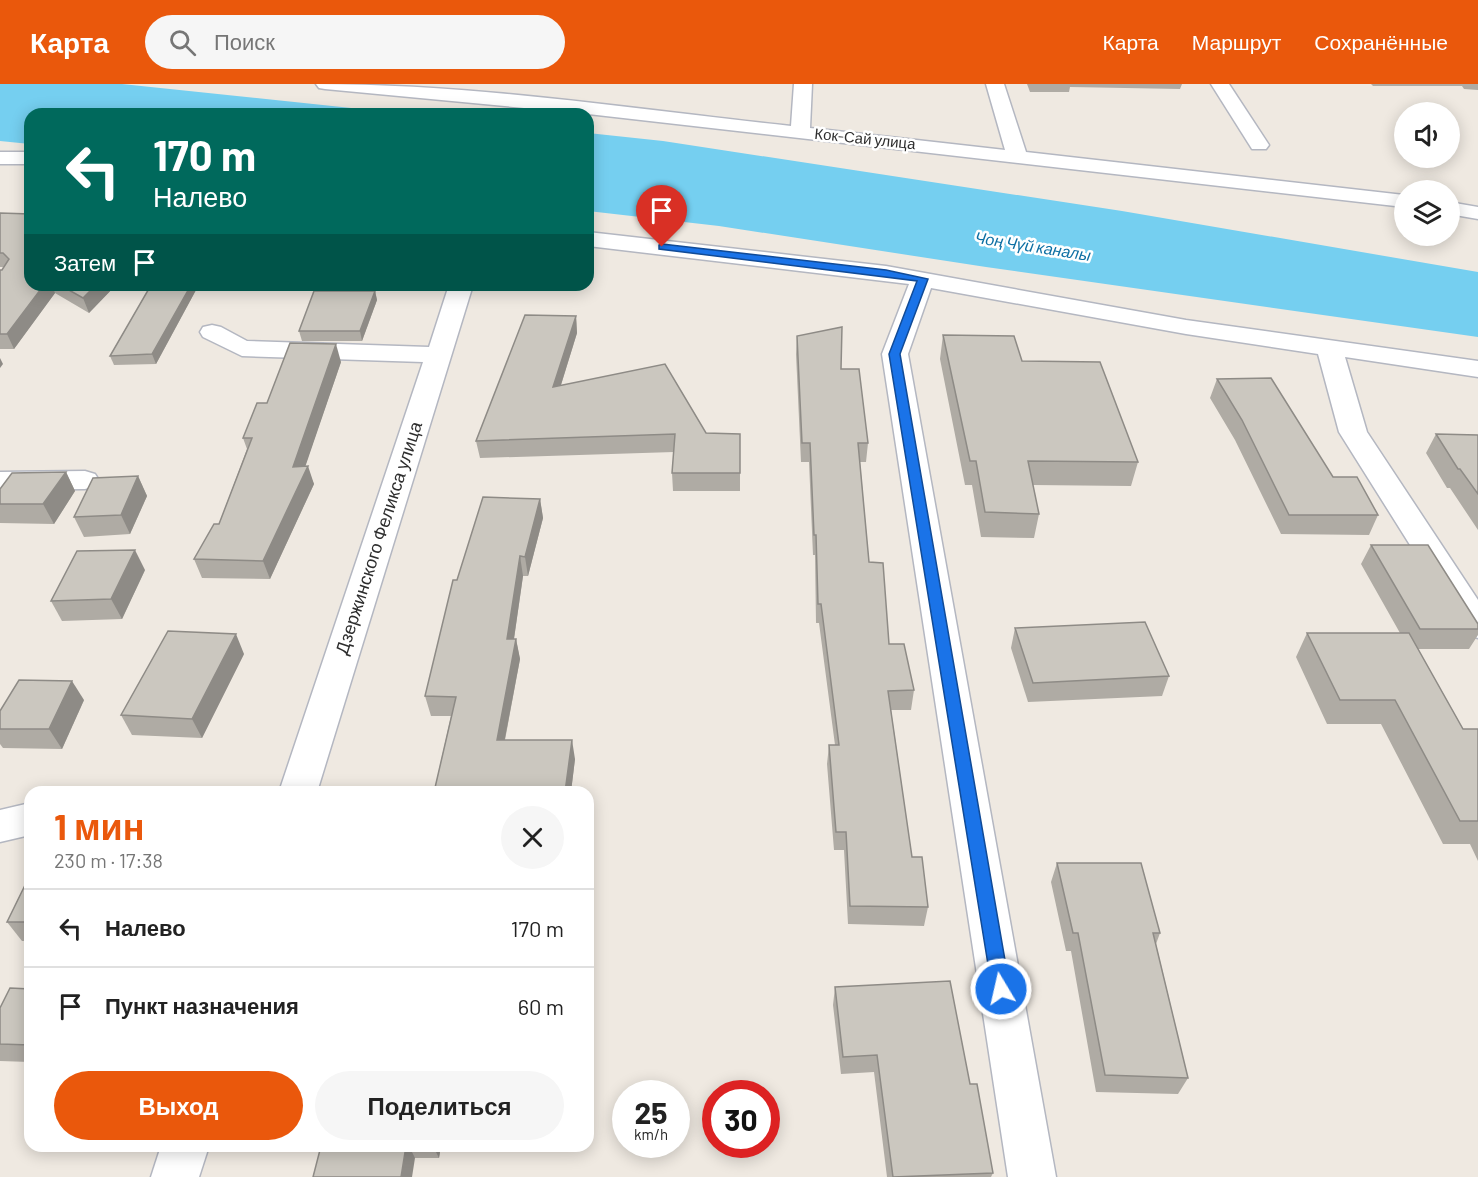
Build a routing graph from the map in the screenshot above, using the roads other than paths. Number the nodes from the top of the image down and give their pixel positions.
1 (325, 84) edge
2 (803, 84) edge
3 (995, 84) edge
4 (1220, 84) edge
5 (502, 91) edge
6 (800, 132) junction
7 (1259, 145) dead end
8 (1017, 156) junction
9 (0, 158) edge
10 (24, 158) edge
11 (1394, 200) edge
12 (1460, 210) edge
13 (1478, 213) edge
14 (594, 240) edge
15 (923, 279) junction
16 (459, 291) edge
17 (212, 332) dead end
18 (1329, 347) junction
19 (438, 355) junction
20 (1478, 369) edge
21 (85, 480) dead end
22 (0, 481) edge
23 (1478, 626) edge
24 (300, 786) edge
25 (24, 820) edge
26 (0, 826) edge
27 (183, 1152) edge
28 (175, 1177) edge
29 (1032, 1177) edge

1 - 5 street, Кок-Сай улица
2 - 6 street
3 - 8 street
4 - 7 street
5 - 6 street, Кок-Сай улица
6 - 8 street, Кок-Сай улица
8 - 11 street, Кок-Сай улица
9 - 10 street
12 - 13 street
14 - 15 street
15 - 18 street
15 - 29 street
16 - 19 street, Дзержинского Феликса улица
17 - 19 street
18 - 20 street
18 - 23 street
19 - 24 street, Дзержинского Феликса улица
21 - 22 street
25 - 26 street
27 - 28 street

